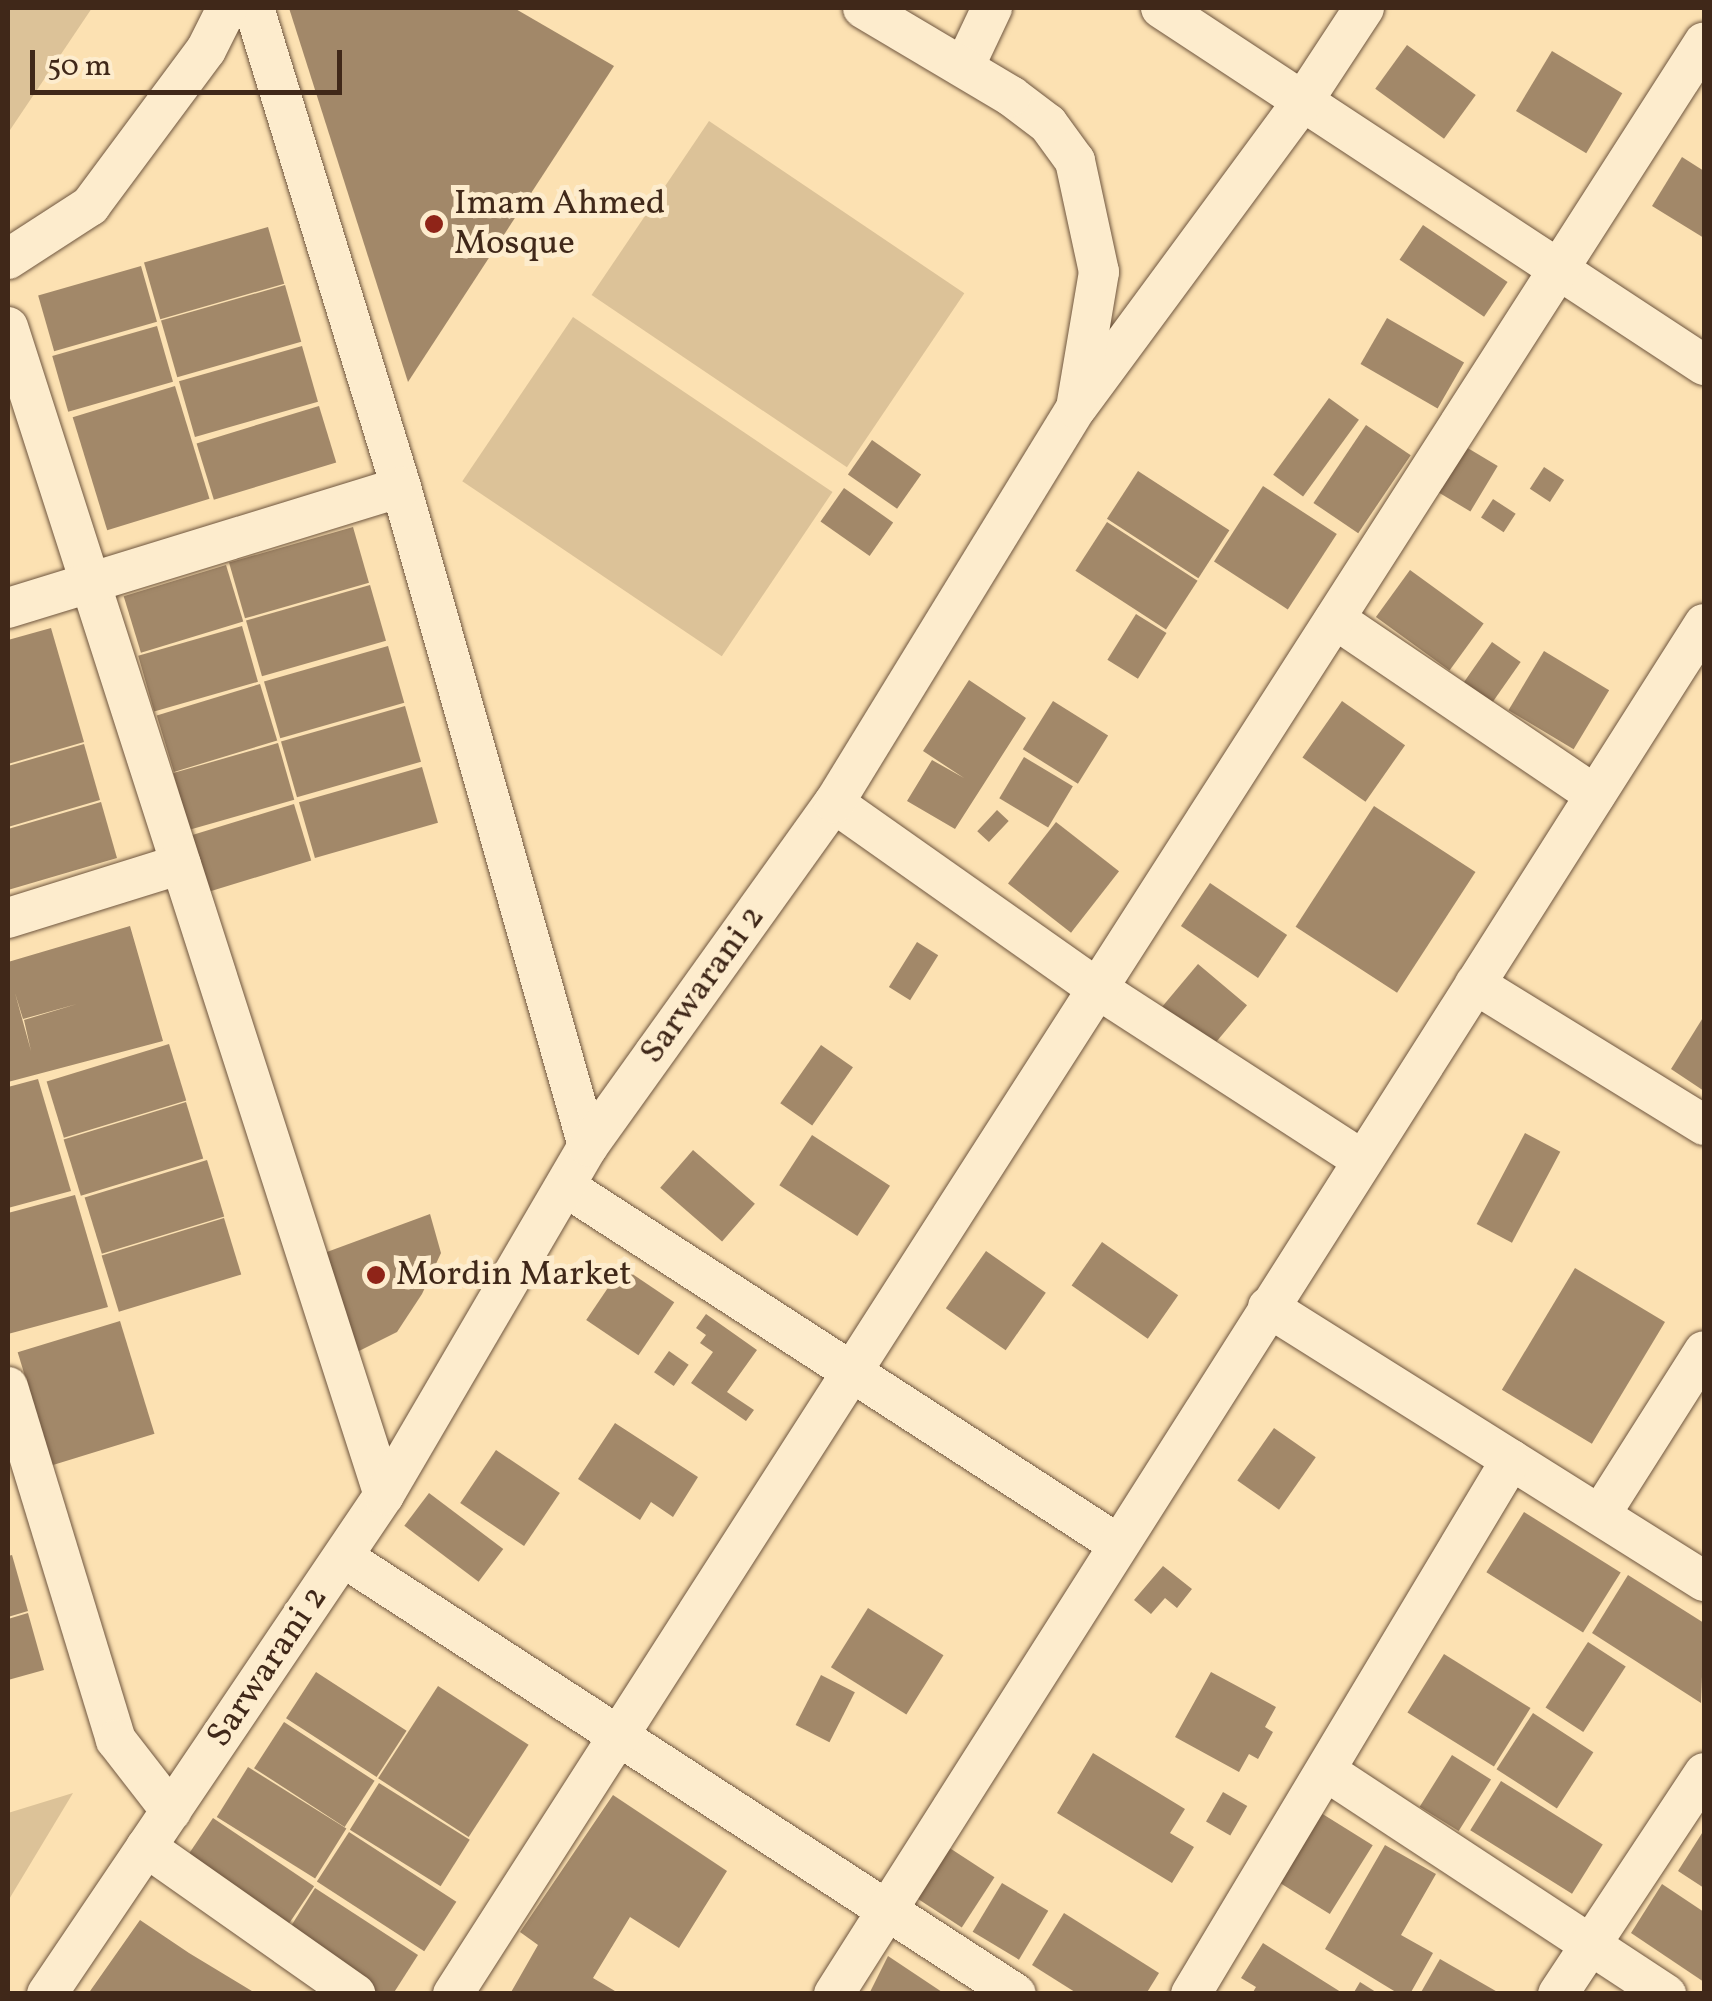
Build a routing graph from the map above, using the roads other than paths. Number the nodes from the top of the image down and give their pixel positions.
1 (227, 8) edge
2 (254, 8) edge
3 (863, 8) edge
4 (992, 8) edge
5 (1161, 8) edge
6 (1364, 8) edge
7 (1704, 42) edge
8 (965, 65) junction
9 (1303, 102) junction
10 (8, 260) edge
11 (1559, 269) junction
12 (8, 327) edge
13 (1704, 365) edge
14 (1076, 408) junction
15 (401, 487) junction
16 (90, 582) junction
17 (8, 608) edge
18 (1335, 619) junction
19 (1704, 624) edge
20 (1693, 668) edge
21 (1595, 795) junction
22 (834, 803) junction
23 (180, 864) junction
24 (8, 918) edge
25 (1474, 984) junction
26 (1098, 989) junction
27 (1704, 1125) edge
28 (588, 1146) junction
29 (1362, 1160) junction
30 (566, 1187) junction
31 (1268, 1308) junction
32 (1704, 1352) edge
33 (852, 1372) junction
34 (8, 1387) edge
35 (1511, 1460) junction
36 (384, 1495) junction
37 (1600, 1515) junction
38 (1116, 1543) junction
39 (343, 1557) junction
40 (1704, 1581) edge
41 (620, 1736) junction
42 (1326, 1771) junction
43 (1704, 1773) edge
44 (171, 1811) junction
45 (146, 1847) junction
46 (885, 1908) junction
47 (1590, 1946) junction
48 (46, 1994) edge
49 (355, 1994) edge
50 (452, 1994) edge
51 (834, 1994) edge
52 (1016, 1994) edge
53 (1191, 1994) edge
54 (1558, 1994) edge
55 (1666, 1994) edge

1 - 10 street
2 - 15 street
3 - 8 street, Sarwarani 2
4 - 8 street
5 - 9 street
6 - 9 street
7 - 11 street
8 - 14 street, Sarwarani 2
9 - 11 street
9 - 14 street
11 - 13 street
11 - 18 street
12 - 16 street
14 - 22 street, Sarwarani 2
15 - 16 street
15 - 28 street
16 - 17 street
16 - 23 street
18 - 21 street
18 - 26 street
19 - 20 street
20 - 21 street
21 - 25 street
22 - 26 street
22 - 28 street, Sarwarani 2
23 - 24 street
23 - 36 street
25 - 27 street
25 - 29 street
26 - 29 street
26 - 33 street
28 - 30 street, Sarwarani 2
29 - 31 street
30 - 33 street
30 - 36 street, Sarwarani 2
31 - 35 street
31 - 38 street
32 - 37 street
33 - 38 street
33 - 41 street
34 - 44 street
35 - 37 street
35 - 42 street
36 - 39 street, Sarwarani 2
37 - 40 street
38 - 46 street
39 - 41 street
39 - 44 street, Sarwarani 2
41 - 46 street
41 - 50 street
42 - 47 street
42 - 53 street
43 - 47 street
44 - 45 street, Sarwarani 2
45 - 48 street, Sarwarani 2
45 - 49 street
46 - 51 street
46 - 52 street
47 - 54 street
47 - 55 street

